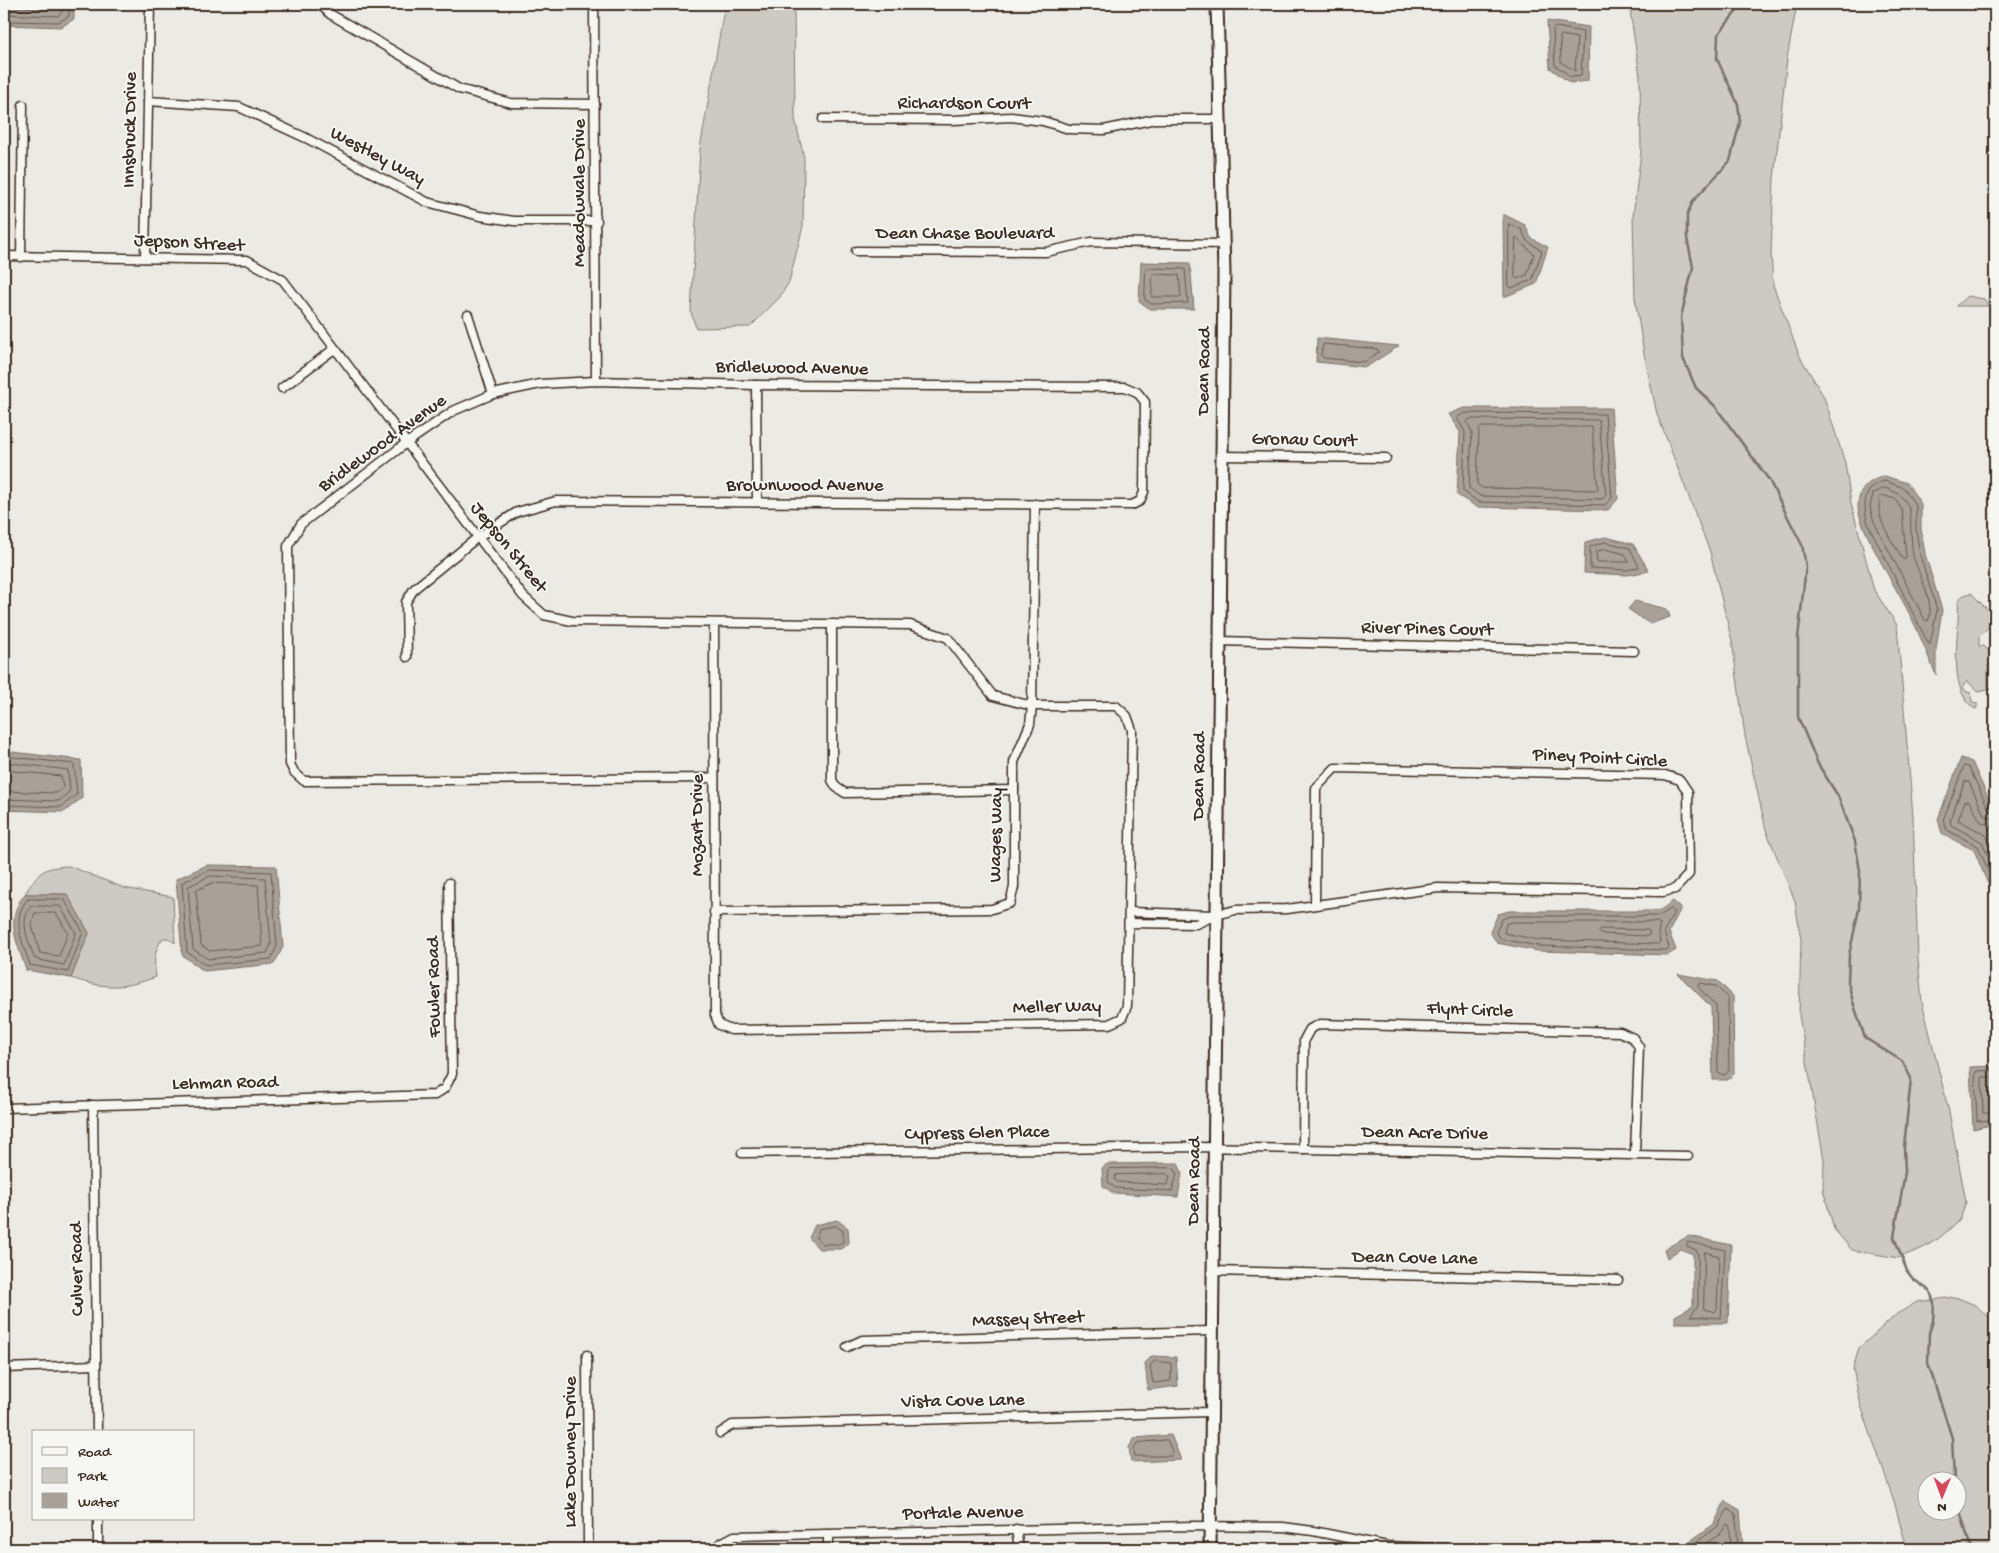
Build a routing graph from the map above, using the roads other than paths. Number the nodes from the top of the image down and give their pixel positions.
1 (150, 4) edge
2 (320, 4) edge
3 (594, 4) edge
4 (1217, 4) edge
5 (148, 101) junction
6 (595, 104) junction
7 (23, 105) dead end
8 (823, 119) dead end
9 (1221, 119) junction
10 (597, 222) junction
11 (1224, 244) junction
12 (856, 251) dead end
13 (4, 256) edge
14 (22, 256) junction
15 (145, 258) junction
16 (468, 315) dead end
17 (334, 349) junction
18 (596, 381) junction
19 (756, 385) junction
20 (282, 388) dead end
21 (493, 394) junction
22 (405, 444) junction
23 (1221, 456) junction
24 (1386, 458) dead end
25 (1140, 501) joint
26 (757, 502) junction
27 (1035, 504) junction
28 (478, 537) junction
29 (714, 624) junction
30 (832, 624) junction
31 (1219, 641) junction
32 (1634, 652) dead end
33 (407, 657) dead end
34 (1032, 706) junction
35 (1127, 716) joint
36 (714, 778) junction
37 (1014, 790) junction
38 (449, 884) dead end
39 (1315, 905) junction
40 (714, 912) junction
41 (1130, 912) junction
42 (1216, 915) junction
43 (1130, 922) junction
44 (719, 1025) joint
45 (445, 1088) joint
46 (92, 1105) junction
47 (4, 1108) edge
48 (1214, 1148) junction
49 (1303, 1149) junction
50 (742, 1153) dead end
51 (1635, 1153) junction
52 (1688, 1156) dead end
53 (1212, 1271) junction
54 (1618, 1280) dead end
55 (1211, 1331) junction
56 (847, 1347) dead end
57 (587, 1355) dead end
58 (96, 1365) junction
59 (4, 1368) edge
60 (1210, 1412) junction
61 (97, 1430) edge
62 (720, 1433) dead end
63 (98, 1520) edge
64 (1209, 1526) junction
65 (1016, 1529) junction
66 (828, 1534) junction
67 (718, 1547) edge
68 (98, 1549) edge
69 (588, 1549) edge
70 (828, 1549) edge
71 (1019, 1549) edge
72 (1210, 1549) edge
73 (1463, 1549) edge

1 - 5 street, Innsbruck Drive
2 - 6 street
3 - 6 street, Meadowvale Drive
4 - 9 main road, Dean Road
5 - 10 street, Westley Way
5 - 15 street, Innsbruck Drive
6 - 10 street, Meadowvale Drive
7 - 14 street
8 - 9 street, Richardson Court
9 - 11 main road, Dean Road
10 - 18 street, Meadowvale Drive
11 - 12 street, Dean Chase Boulevard
11 - 23 main road, Dean Road
13 - 14 street, Jepson Street
14 - 15 street, Jepson Street
15 - 17 street, Jepson Street
16 - 21 street
17 - 20 street
17 - 22 street, Jepson Street
18 - 19 street, Bridlewood Avenue
18 - 21 street, Bridlewood Avenue
19 - 25 street, Bridlewood Avenue
19 - 26 street
21 - 22 street, Bridlewood Avenue
22 - 28 street, Jepson Street
22 - 36 street, Bridlewood Avenue
23 - 24 street, Gronau Court
23 - 31 main road, Dean Road
25 - 27 street, Brownwood Avenue
26 - 27 street, Brownwood Avenue
26 - 28 street, Brownwood Avenue
27 - 34 street, Wages Way
28 - 29 street, Jepson Street
28 - 33 street, Brownwood Avenue
29 - 30 street, Jepson Street
29 - 36 street, Mozart Drive
30 - 34 street, Jepson Street
30 - 37 street
31 - 32 street, River Pines Court
31 - 42 main road, Dean Road
34 - 35 street, Jepson Street
34 - 37 street, Wages Way
35 - 41 street, Meller Way
36 - 40 street, Mozart Drive
37 - 40 street, Wages Way
38 - 45 street, Fowler Road
39 - 39 street, Piney Point Circle
39 - 42 street, Piney Point Circle
40 - 44 street, Mozart Drive
41 - 42 street
41 - 43 street, Meller Way
42 - 43 street
42 - 48 main road, Dean Road
43 - 44 street, Meller Way
45 - 46 street, Lehman Road
46 - 47 street, Lehman Road
46 - 58 street, Culver Road
48 - 49 street, Dean Acre Drive
48 - 50 street, Cypress Glen Place
48 - 53 main road, Dean Road
49 - 51 street, Dean Acre Drive
49 - 51 street, Flynt Circle
51 - 52 street, Dean Acre Drive
53 - 54 street, Dean Cove Lane
53 - 55 main road, Dean Road
55 - 56 street, Massey Street
55 - 60 main road, Dean Road
57 - 69 street, Lake Downey Drive
58 - 59 street
58 - 61 street, Culver Road
60 - 62 street, Vista Cove Lane
60 - 64 main road, Dean Road
63 - 68 street
64 - 65 street, Portale Avenue
64 - 72 main road, Dean Road
64 - 73 street, Portale Avenue
65 - 66 street, Portale Avenue
65 - 71 street
66 - 67 street, Portale Avenue
66 - 70 street

